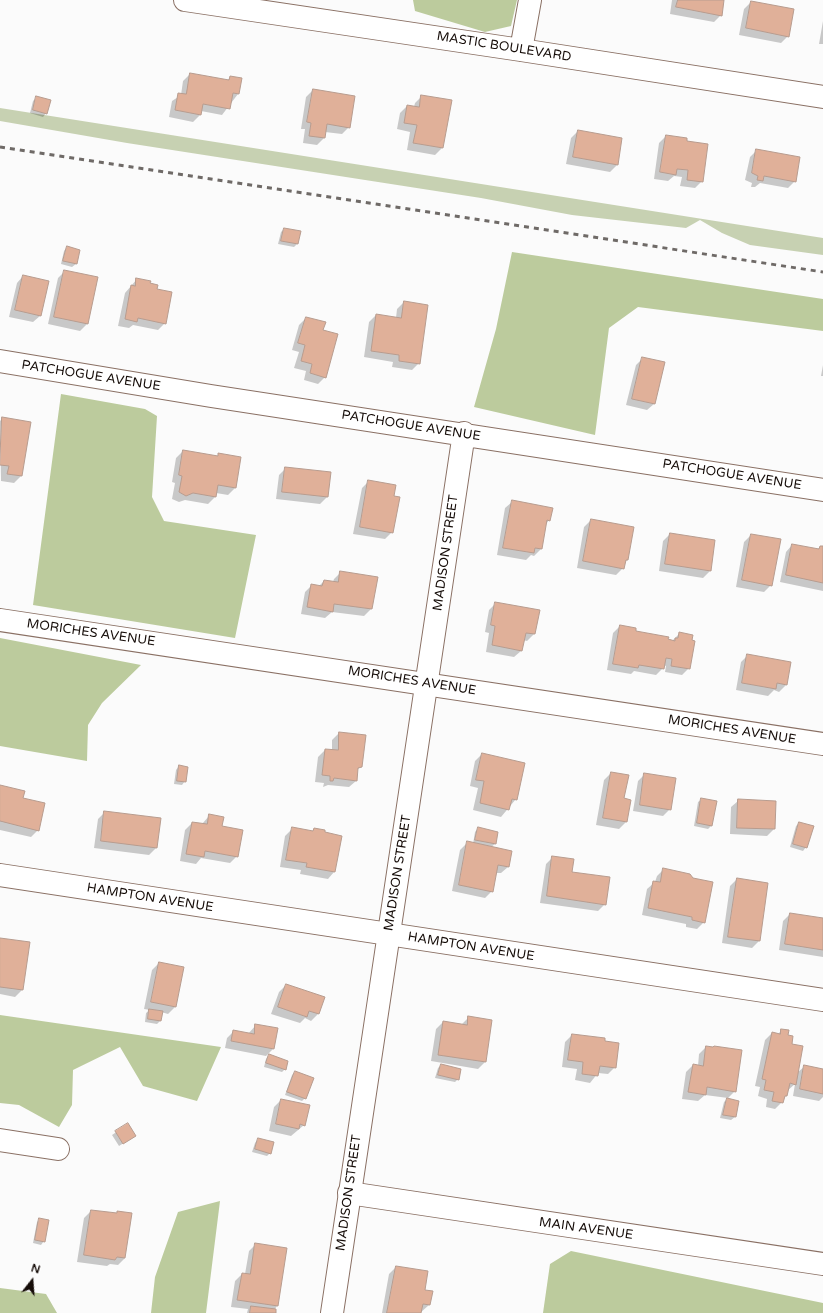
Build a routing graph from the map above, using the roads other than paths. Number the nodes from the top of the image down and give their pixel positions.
1 (185, 0) edge
2 (530, 0) edge
3 (521, 50) junction
4 (823, 97) edge
5 (0, 361) edge
6 (464, 433) junction
7 (823, 490) edge
8 (0, 620) edge
9 (427, 684) junction
10 (823, 744) edge
11 (0, 875) edge
12 (388, 934) junction
13 (823, 1000) edge
14 (0, 1140) edge
15 (58, 1149) dead end
16 (349, 1193) junction
17 (823, 1264) edge
18 (332, 1313) edge

1 - 3 street, MASTIC BOULEVARD
2 - 3 street
3 - 4 street, MASTIC BOULEVARD
5 - 6 street, PATCHOGUE AVENUE
6 - 7 street, PATCHOGUE AVENUE
6 - 9 street, MADISON STREET
8 - 9 street, MORICHES AVENUE
9 - 10 street, MORICHES AVENUE
9 - 12 street, MADISON STREET
11 - 12 street, HAMPTON AVENUE
12 - 13 street, HAMPTON AVENUE
12 - 16 street, MADISON STREET
14 - 15 street
16 - 17 street, MAIN AVENUE
16 - 18 street, MADISON STREET

